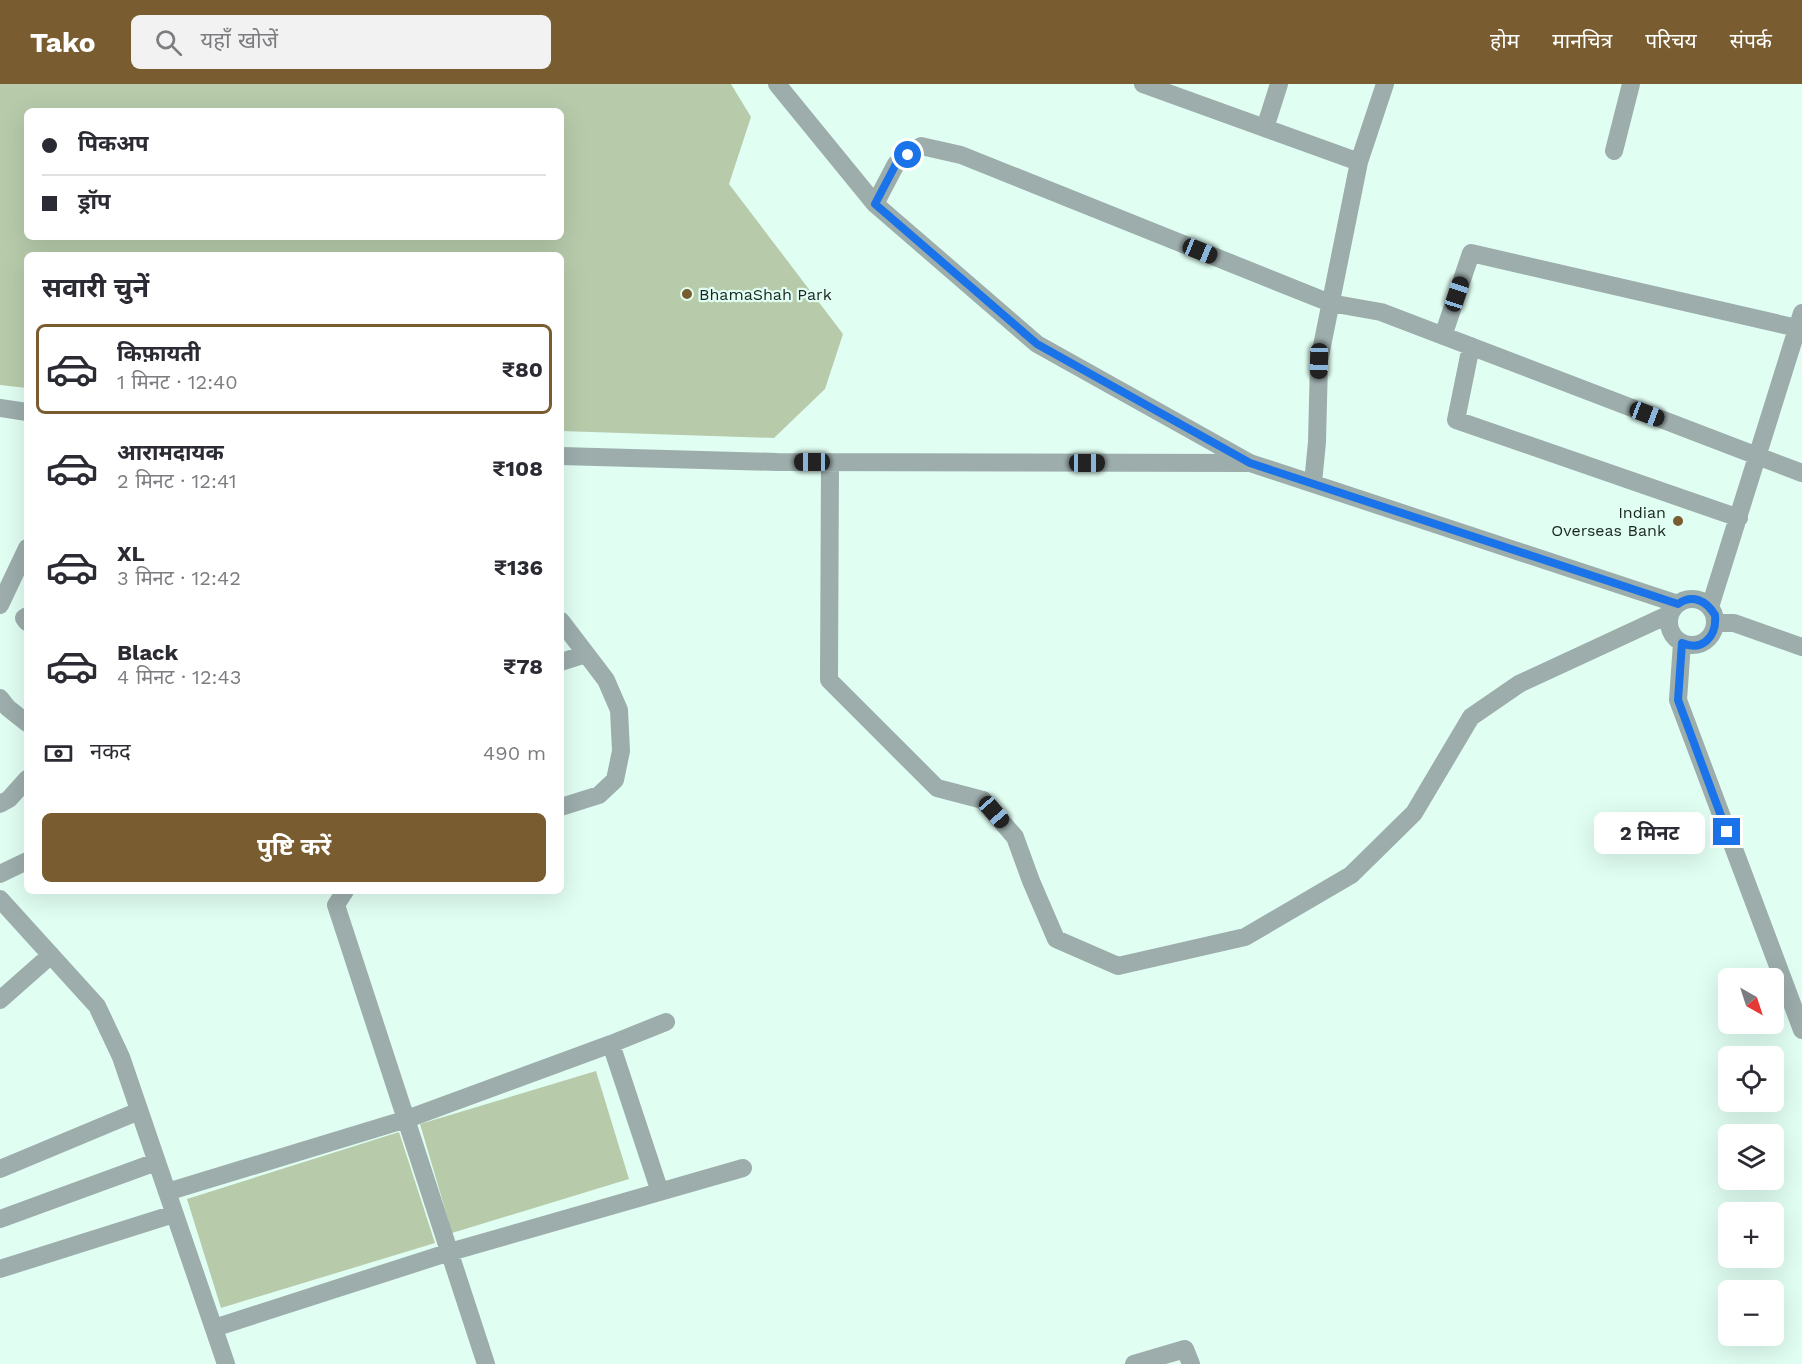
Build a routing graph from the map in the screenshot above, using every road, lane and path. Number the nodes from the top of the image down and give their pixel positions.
1 (777, 84) edge
2 (1143, 84) edge
3 (1279, 84) edge
4 (1384, 84) edge
5 (1631, 84) edge
6 (1265, 128) junction
7 (1614, 151) dead end
8 (1359, 162) junction
9 (875, 204) junction
10 (1330, 303) junction
11 (1800, 320) edge
12 (1443, 336) junction
13 (1470, 346) junction
14 (0, 408) edge
15 (24, 412) edge
16 (564, 456) edge
17 (1757, 456) junction
18 (830, 462) junction
19 (1250, 463) junction
20 (1802, 473) edge
21 (1313, 483) junction
22 (1738, 518) junction
23 (24, 554) edge
24 (0, 605) edge
25 (1674, 609) junction
26 (1713, 615) junction
27 (564, 625) edge
28 (1682, 643) junction
29 (1802, 647) edge
30 (586, 654) junction
31 (564, 661) edge
32 (0, 698) edge
33 (24, 721) edge
34 (24, 782) edge
35 (0, 804) edge
36 (564, 806) edge
37 (24, 862) edge
38 (0, 874) edge
39 (343, 894) edge
40 (0, 899) edge
41 (51, 955) junction
42 (0, 1000) edge
43 (666, 1022) dead end
44 (1802, 1030) edge
45 (611, 1044) junction
46 (139, 1111) junction
47 (407, 1119) junction
48 (156, 1162) junction
49 (743, 1168) dead end
50 (0, 1169) edge
51 (167, 1192) junction
52 (660, 1192) junction
53 (174, 1214) junction
54 (0, 1220) edge
55 (450, 1252) junction
56 (0, 1269) edge
57 (214, 1328) junction
58 (226, 1364) edge
59 (486, 1364) edge
60 (1134, 1364) edge
61 (1191, 1364) edge

1 - 9 street
2 - 6 street
3 - 6 street
4 - 8 street
5 - 7 street
6 - 8 street
8 - 10 street
9 - 10 street
9 - 19 street
10 - 12 street
10 - 21 street
11 - 12 street
11 - 17 street
12 - 13 street
13 - 17 street
13 - 22 street
14 - 15 street
16 - 18 street
17 - 20 street
17 - 22 street
18 - 19 street
18 - 25 street
19 - 21 street
21 - 25 street
22 - 26 street
23 - 24 street
25 - 26 street
25 - 28 street
26 - 28 street
26 - 29 street
27 - 30 street
28 - 44 street
30 - 31 street
30 - 36 street
32 - 33 street
34 - 35 street
37 - 38 street
39 - 47 street
40 - 41 street
41 - 42 street
41 - 46 street
43 - 45 street
45 - 47 street
45 - 52 street
46 - 48 street
46 - 50 street
47 - 51 street
47 - 55 street
48 - 51 street
48 - 54 street
49 - 52 street
51 - 53 street
52 - 55 street
53 - 56 street
53 - 57 street
55 - 57 street
55 - 59 street
57 - 58 street
60 - 61 street

